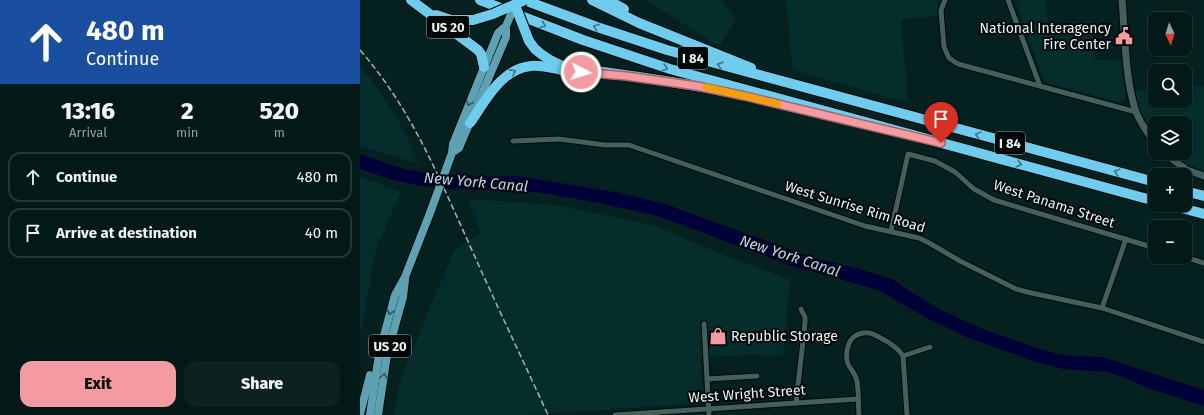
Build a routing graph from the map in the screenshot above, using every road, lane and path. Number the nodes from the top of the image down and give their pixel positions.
1 (480, 0) edge
2 (524, 0) edge
3 (592, 0) edge
4 (608, 0) edge
5 (945, 0) edge
6 (1008, 0) edge
7 (1122, 0) edge
8 (414, 2) edge
9 (515, 2) edge
10 (506, 26) junction
11 (682, 40) junction
12 (484, 66) junction
13 (626, 76) junction
14 (1040, 86) junction
15 (866, 105) junction
16 (1136, 112) junction
17 (470, 122) junction
18 (1148, 134) edge
19 (914, 136) junction
20 (513, 141) dead end
21 (452, 153) junction
22 (1173, 160) edge
23 (1204, 176) edge
24 (1148, 180) edge
25 (1192, 193) edge
26 (1204, 196) edge
27 (1148, 199) edge
28 (1192, 211) edge
29 (1204, 215) edge
30 (891, 231) junction
31 (1126, 239) junction
32 (1148, 246) edge
33 (1192, 259) edge
34 (1204, 262) edge
35 (405, 277) junction
36 (1102, 308) junction
37 (801, 310) dead end
38 (704, 324) dead end
39 (1204, 342) edge
40 (930, 347) dead end
41 (379, 354) junction
42 (903, 356) junction
43 (757, 376) dead end
44 (707, 380) junction
45 (858, 399) junction
46 (796, 403) junction
47 (708, 408) junction
48 (360, 414) edge
49 (638, 414) edge
50 (370, 415) edge
51 (378, 415) edge
52 (615, 415) edge
53 (709, 415) edge
54 (859, 415) edge
55 (908, 415) edge

1 -> 19 highway, I 84
2 - 9 highway, bridge
15 -> 2 highway, I 84
3 - 11 highway
4 - 11 highway
5 - 14 street
6 - 14 street
7 - 16 street
8 - 9 highway, bridge
8 - 12 highway, US 20
9 - 10 main road, bridge
9 - 13 highway, bridge
10 - 12 main road
10 - 17 main road, US 20
11 - 15 highway
12 -> 21 main road, US 20
17 -> 13 highway
13 - 19 highway
14 - 16 street
24 -> 15 highway, I 84
16 - 18 street
17 - 21 main road, US 20
19 -> 27 highway, I 84
20 - 30 street, West Sunrise Rim Road
21 - 35 main road, US 20, bridge
22 - 23 street
25 - 26 highway
28 - 29 highway
30 - 31 street, West Panama Street
30 - 36 street, West Sunrise Rim Road
31 - 32 street, West Panama Street
31 - 36 street
33 - 34 street
35 -> 41 main road, US 20
51 -> 35 main road, US 20
36 - 39 street, West Sunrise Rim Road
37 - 46 street
38 - 44 street
40 - 42 street
41 - 48 main road
41 - 50 main road, US 20
42 - 45 street
42 - 55 street
43 - 44 street
44 - 47 street
45 - 46 street, West Wright Street
45 - 54 street
46 - 47 street, West Wright Street
47 - 49 street, West Wright Street
47 - 53 street
49 - 52 street, West Wright Street

